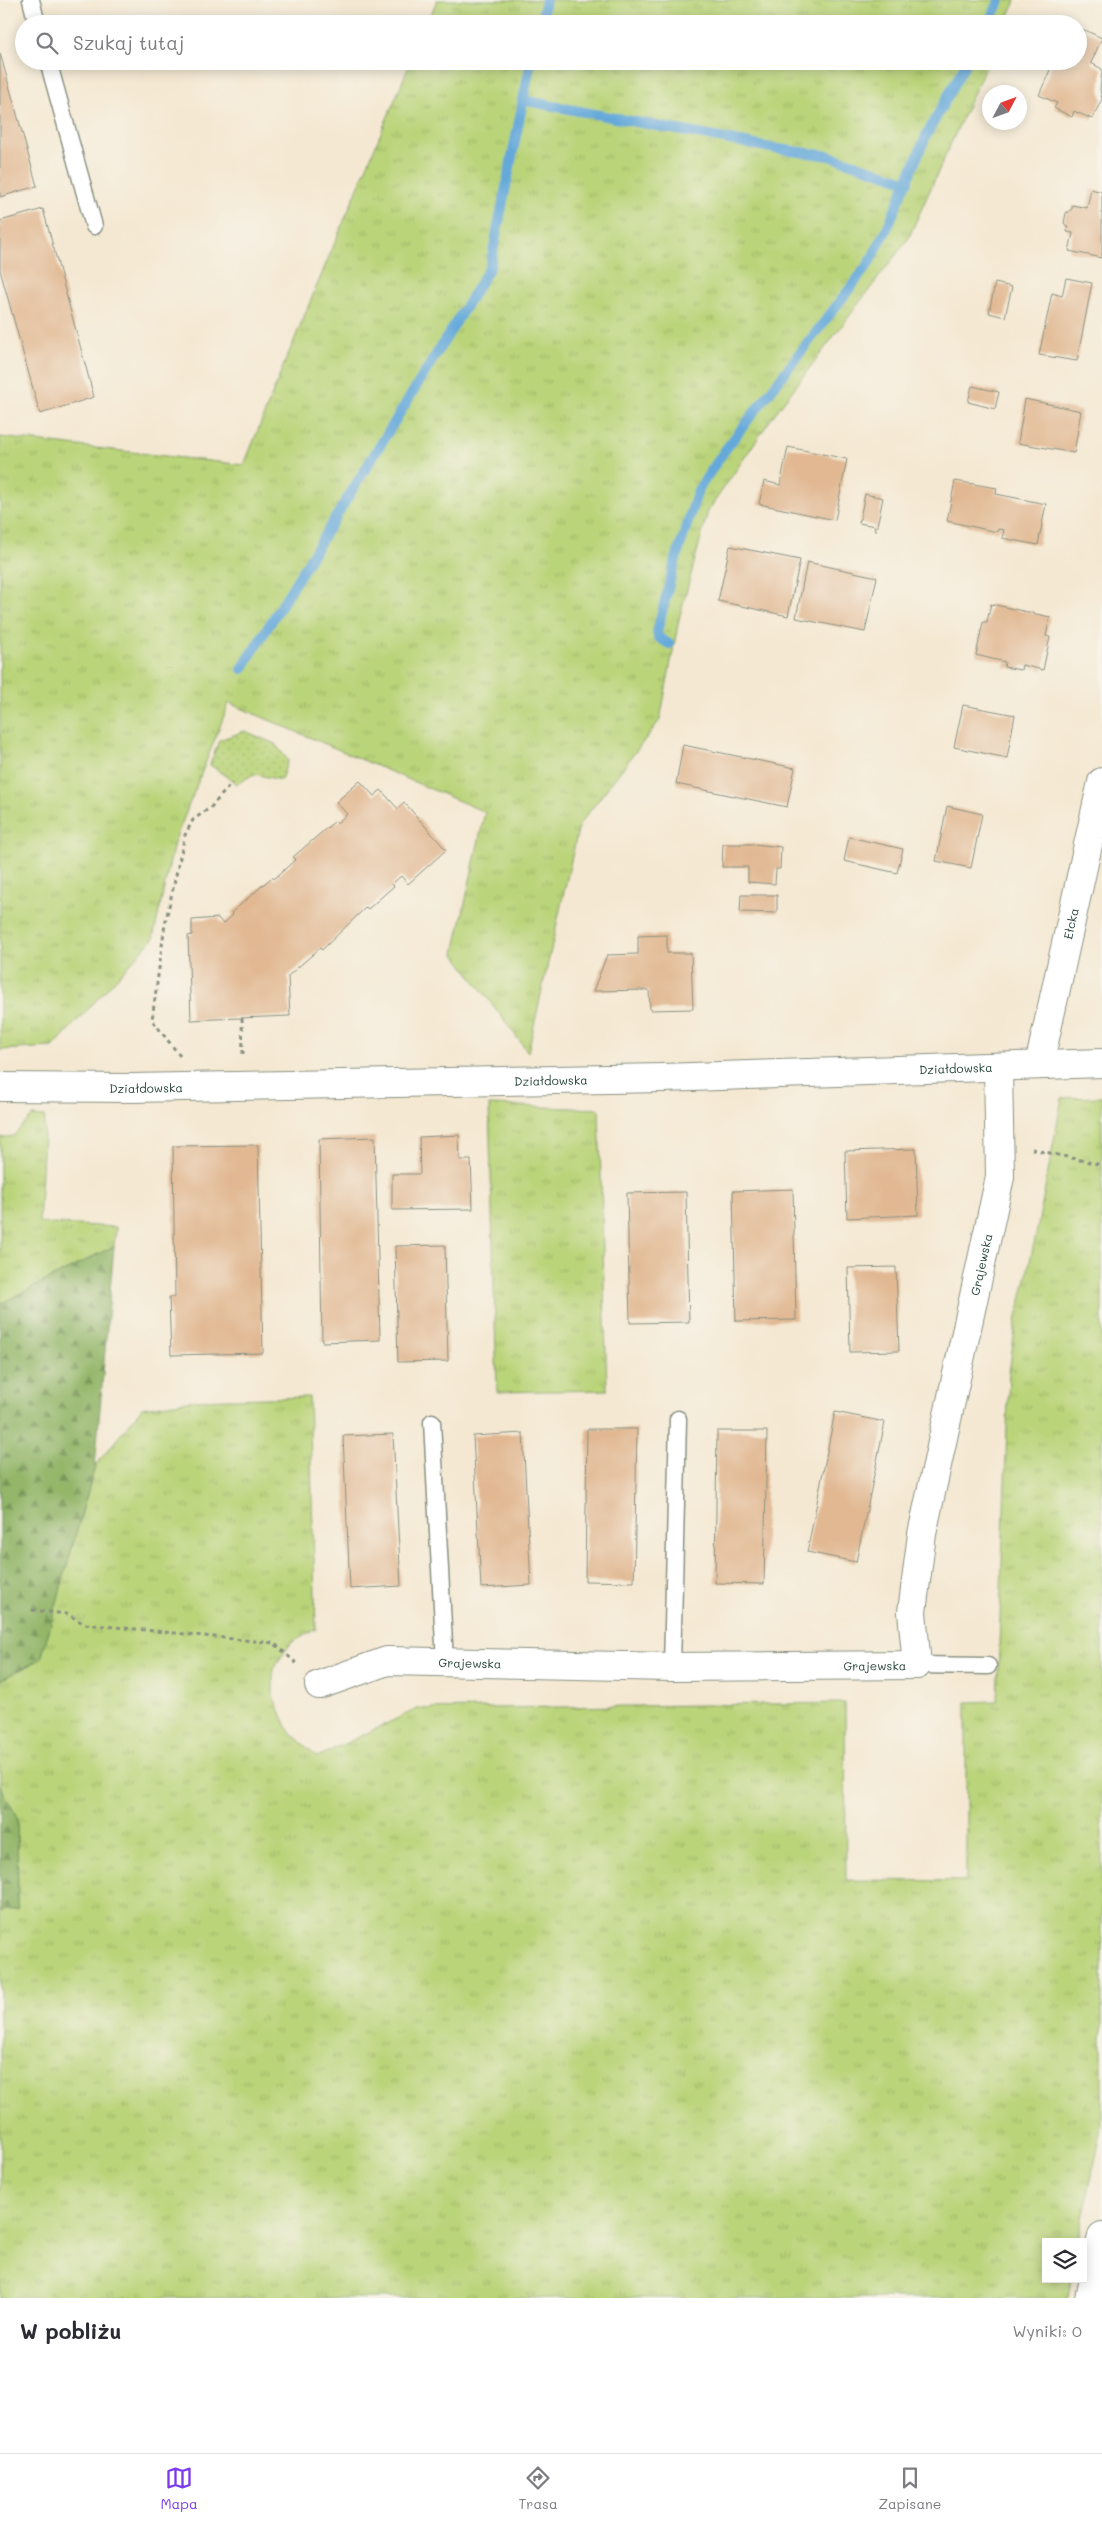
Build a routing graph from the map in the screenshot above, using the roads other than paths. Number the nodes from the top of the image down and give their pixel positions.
1 (30, 0) edge
2 (34, 15) edge
3 (51, 70) edge
4 (94, 226) dead end
5 (1102, 782) edge
6 (1102, 1063) edge
7 (1039, 1065) junction
8 (998, 1067) junction
9 (0, 1087) edge
10 (678, 1419) dead end
11 (432, 1422) dead end
12 (446, 1662) junction
13 (917, 1665) junction
14 (988, 1666) dead end
15 (672, 1667) junction
16 (319, 1685) road end
17 (1102, 2236) edge
18 (1089, 2298) edge

1 - 2 lane
3 - 4 lane
5 - 7 street, Ełcka
6 - 7 street, Działdowska
7 - 8 street, Działdowska
8 - 9 street, Działdowska
8 - 13 street, Grajewska
10 - 15 lane
11 - 12 lane
12 - 15 street, Grajewska
12 - 16 street, Grajewska
13 - 14 lane
13 - 15 street, Grajewska
17 - 18 street

